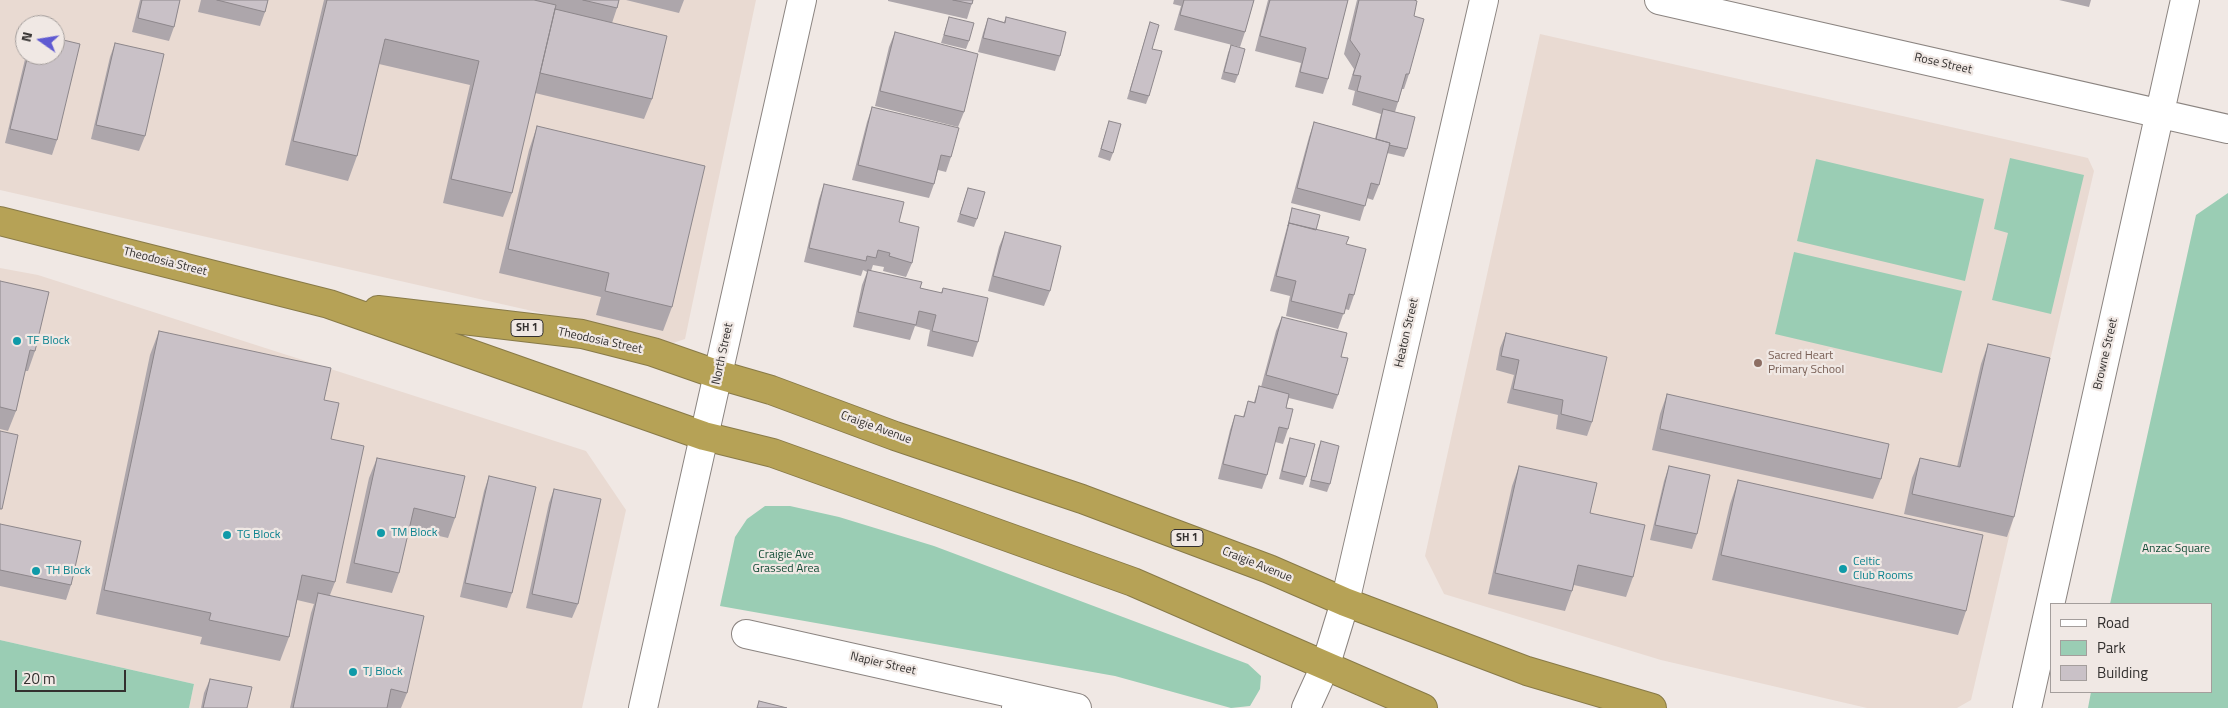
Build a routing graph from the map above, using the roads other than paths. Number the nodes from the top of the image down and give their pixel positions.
1 (802, 0) edge
2 (1484, 0) edge
3 (1659, 0) edge
4 (2185, 0) edge
5 (2160, 114) junction
6 (2228, 129) edge
7 (0, 221) edge
8 (329, 304) junction
9 (719, 375) junction
10 (704, 436) junction
11 (1345, 602) junction
12 (2051, 603) edge
13 (2050, 605) edge
14 (746, 634) dead end
15 (1326, 664) junction
16 (1018, 702) edge
17 (643, 708) edge
18 (1077, 708) edge
19 (1306, 708) edge
20 (1423, 708) edge
21 (1652, 708) edge
22 (2027, 708) edge

1 - 9 street, North Street
2 - 11 street, Heaton Street
3 - 5 street, Rose Street
4 - 5 street, Browne Street
5 - 6 street, Rose Street
5 - 12 street, Browne Street
7 - 8 highway, Theodosia Street / SH 1
8 - 9 highway, Theodosia Street / SH 1
8 - 10 highway, Theodosia Street / SH 1
9 - 10 street, North Street
9 - 11 highway, Craigie Avenue / SH 1
10 - 15 highway, SH 1
10 - 17 street, North Street
11 - 15 street, Heaton Street
11 - 21 highway, Craigie Avenue / SH 1
13 - 22 street, Browne Street
14 - 16 street, Napier Street
15 - 19 street
15 - 20 highway, SH 1
16 - 18 street, Napier Street

